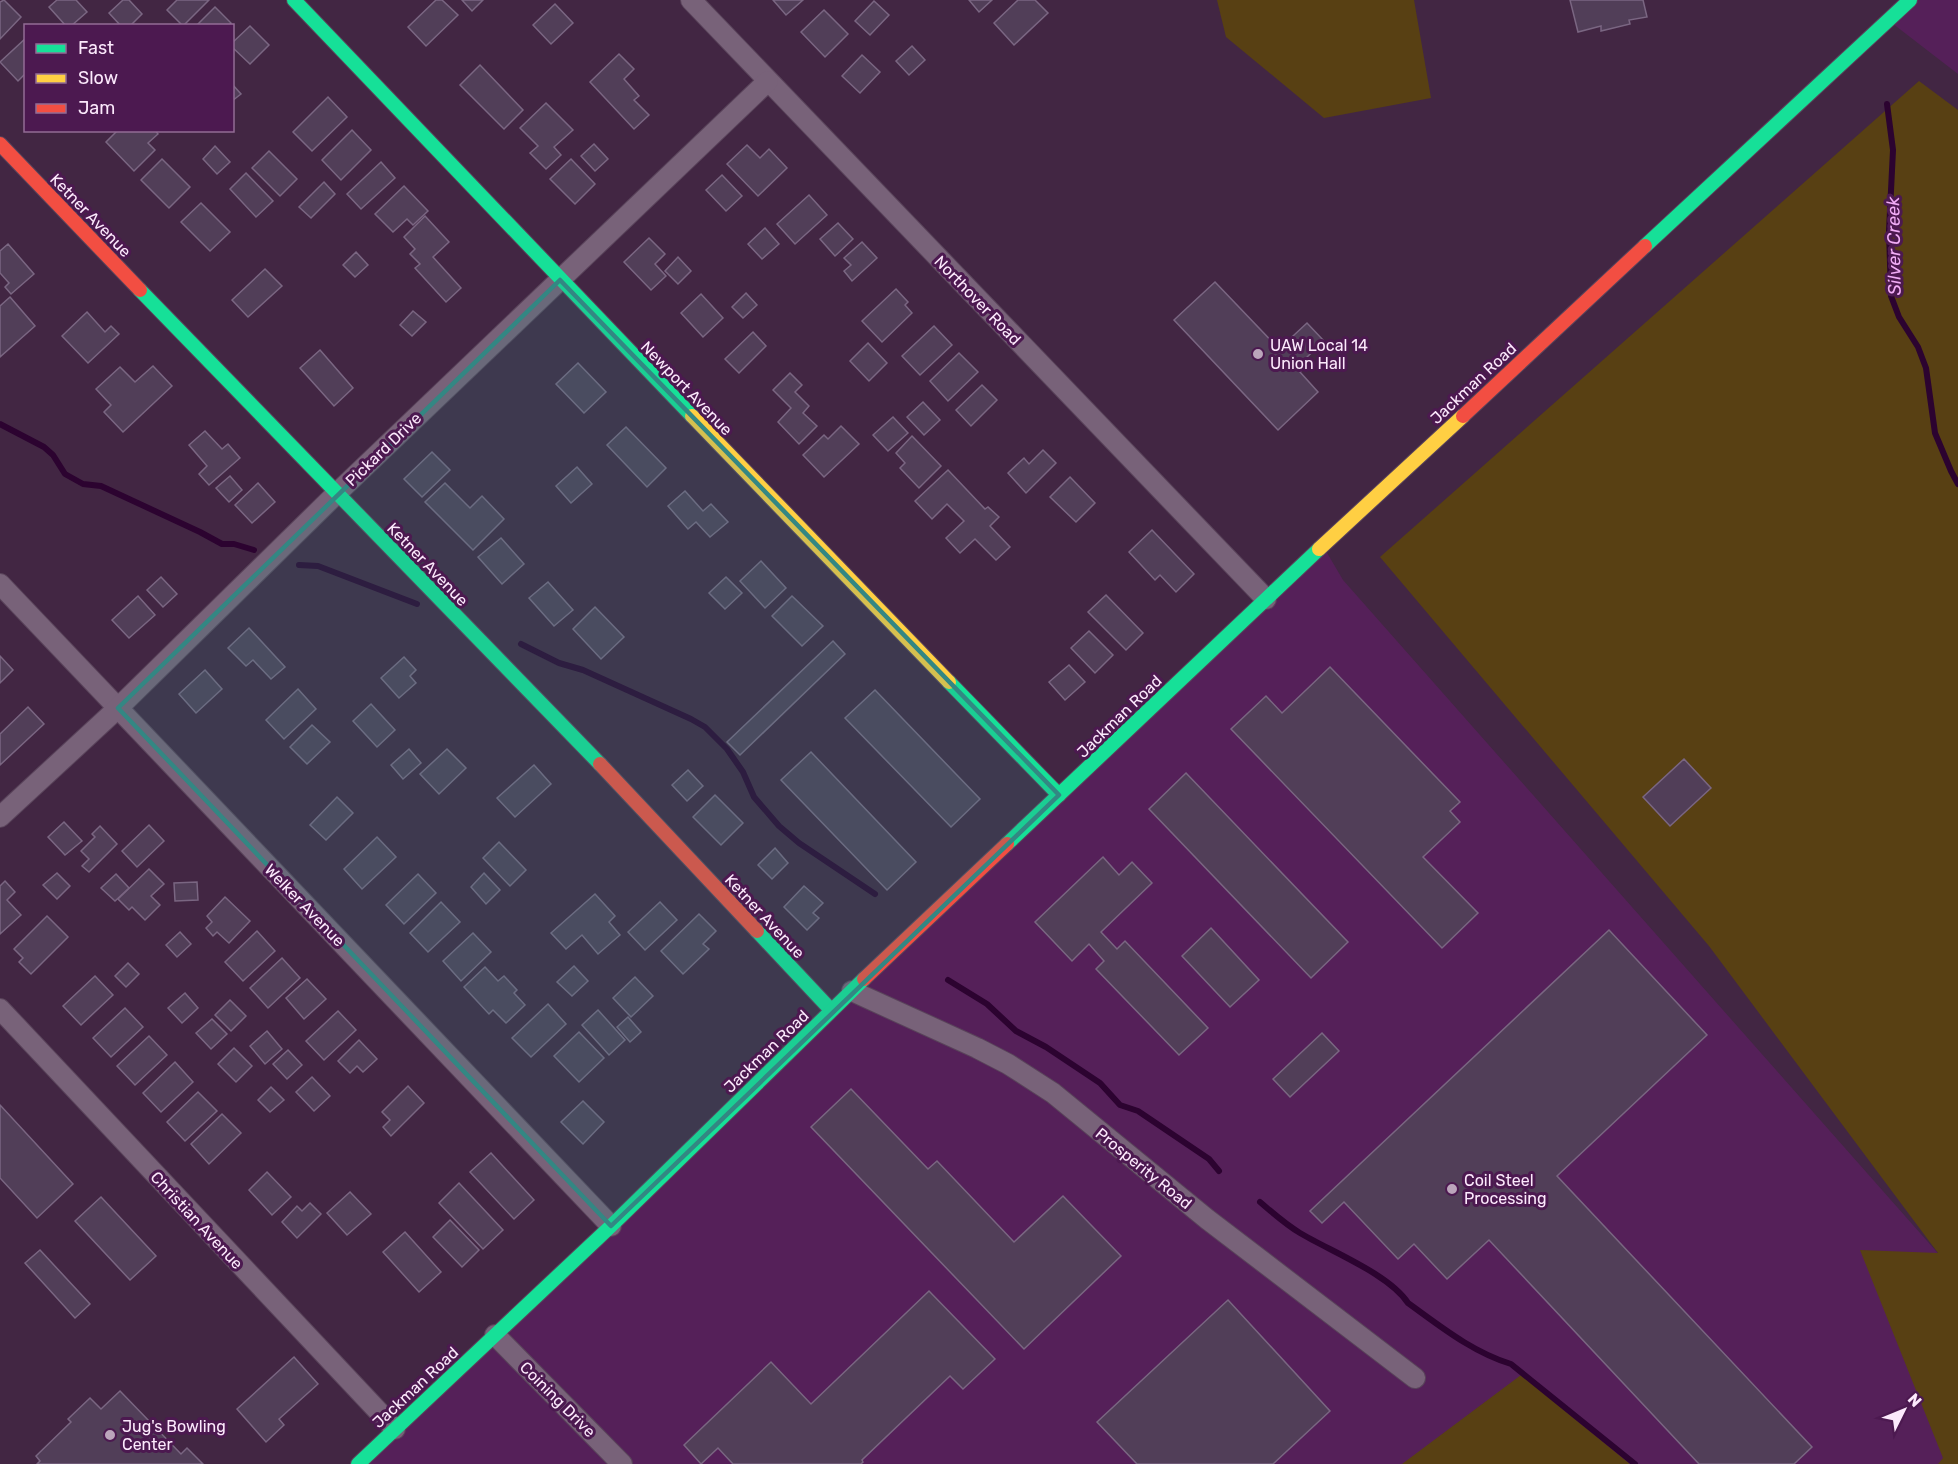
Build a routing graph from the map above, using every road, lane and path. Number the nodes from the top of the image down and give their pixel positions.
1 (294, 0) edge
2 (692, 0) edge
3 (1910, 0) edge
4 (768, 81) junction
5 (0, 144) edge
6 (560, 280) junction
7 (336, 494) junction
8 (0, 585) edge
9 (1266, 599) junction
10 (118, 708) junction
11 (1059, 795) junction
12 (0, 817) edge
13 (852, 991) junction
14 (0, 1010) edge
15 (831, 1010) junction
16 (611, 1226) junction
17 (495, 1335) junction
18 (1415, 1378) dead end
19 (395, 1429) junction
20 (358, 1464) edge
21 (622, 1464) edge

1 - 6 street, Newport Avenue
2 - 4 street, Northover Road
3 - 9 street, Jackman Road
4 - 6 street, Pickard Drive
4 - 9 street, Northover Road
5 - 7 street, Ketner Avenue
6 - 7 street, Pickard Drive
6 - 11 street, Newport Avenue
7 - 10 street, Pickard Drive
7 - 15 street, Ketner Avenue
8 - 10 street, Welker Avenue
9 - 11 street, Jackman Road
10 - 12 street, Pickard Drive
10 - 16 street, Welker Avenue
11 - 13 street, Jackman Road
13 - 15 street, Jackman Road
13 - 18 street, Prosperity Road
14 - 19 street, Christian Avenue
15 - 16 street, Jackman Road
16 - 17 street, Jackman Road
17 - 19 street, Jackman Road
17 - 21 street, Coining Drive
19 - 20 street, Jackman Road

